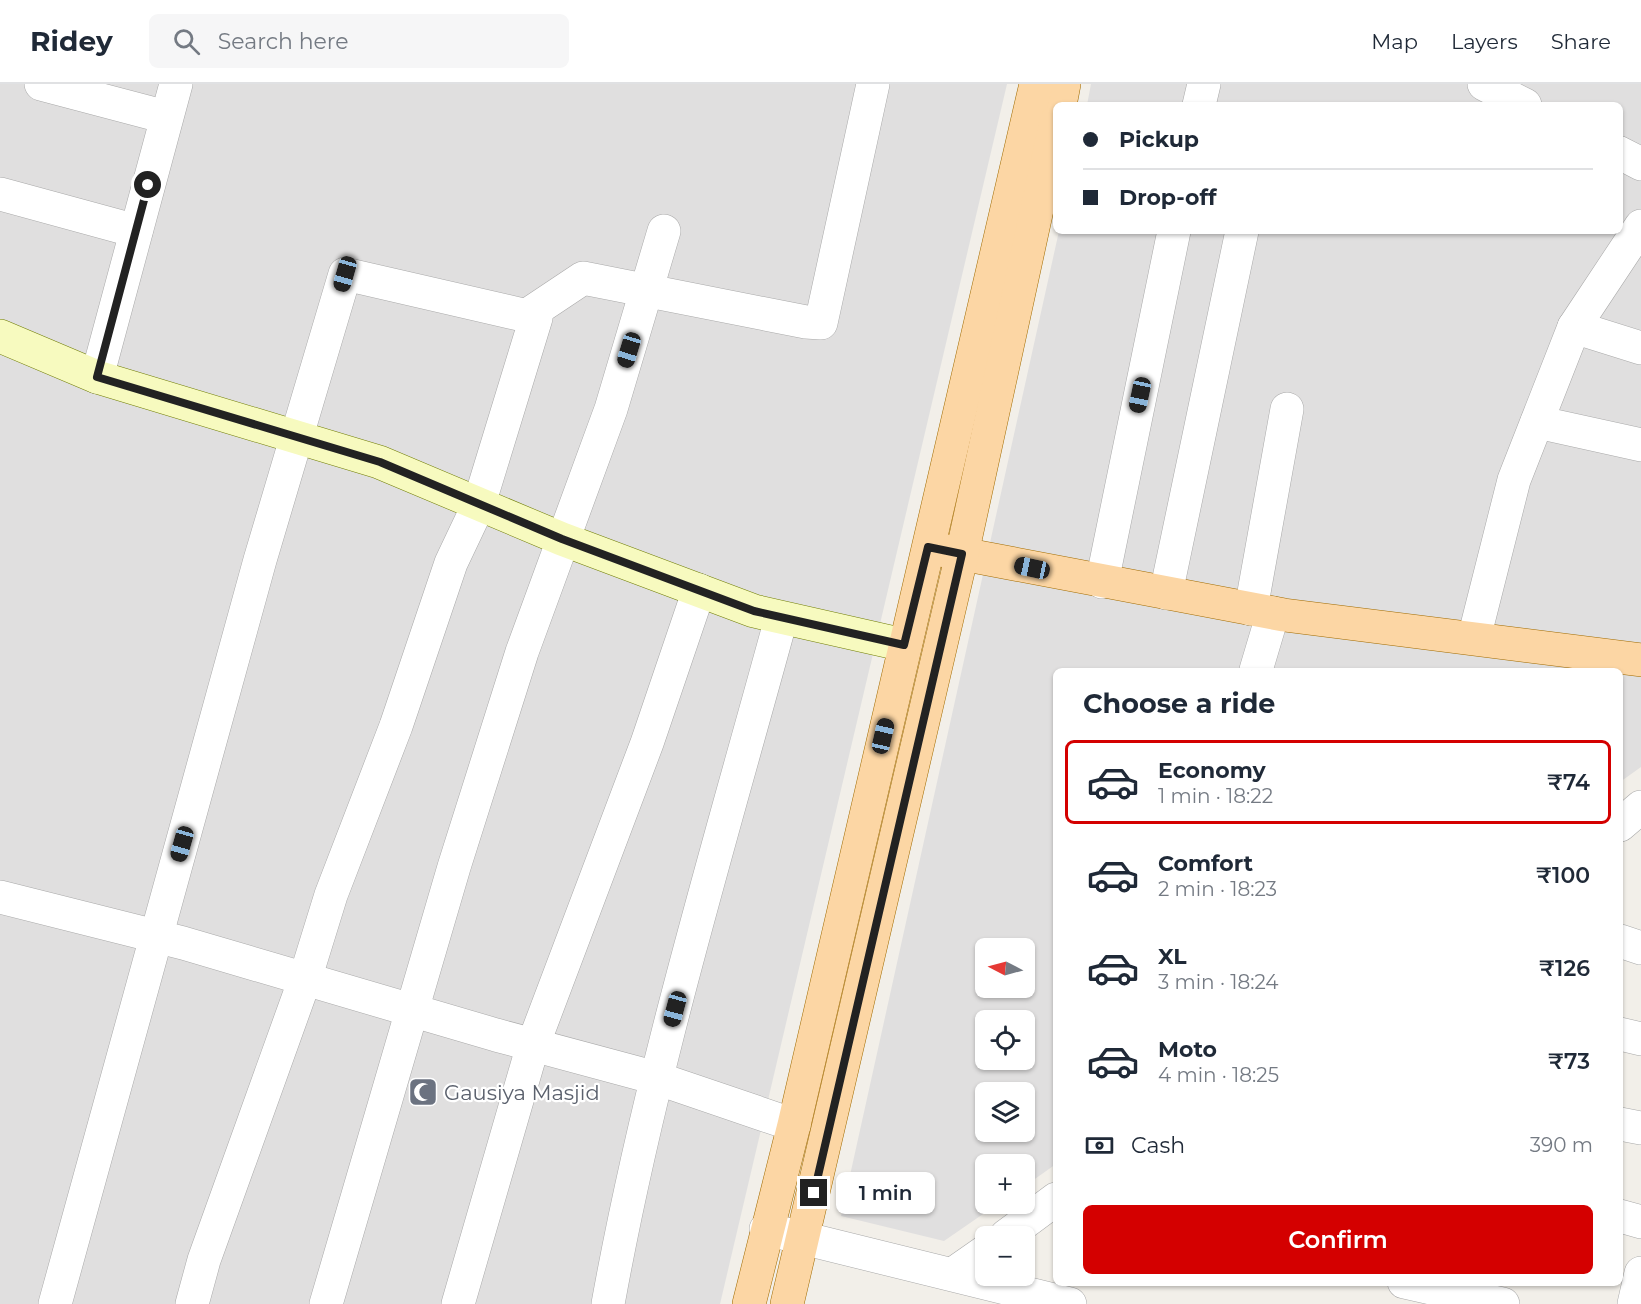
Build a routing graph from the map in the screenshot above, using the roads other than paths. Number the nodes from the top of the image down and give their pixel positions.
1 (41, 84) edge
2 (176, 84) edge
3 (873, 84) edge
4 (1036, 84) edge
5 (1064, 84) edge
6 (1204, 84) edge
7 (1484, 84) edge
8 (85, 89) edge
9 (1061, 102) edge
10 (1200, 102) edge
11 (1519, 102) edge
12 (166, 117) junction
13 (1053, 136) edge
14 (1623, 155) edge
15 (1641, 164) edge
16 (0, 194) edge
17 (136, 231) junction
18 (664, 231) dead end
19 (1173, 234) edge
20 (1241, 234) edge
21 (1633, 238) edge
22 (647, 291) junction
23 (526, 316) junction
24 (1575, 327) junction
25 (0, 336) edge
26 (1641, 348) edge
27 (97, 377) junction
28 (1287, 409) dead end
29 (1537, 422) junction
30 (298, 437) junction
31 (1641, 445) edge
32 (479, 504) junction
33 (562, 539) junction
34 (928, 547) junction
35 (962, 554) junction
36 (1102, 582) junction
37 (699, 590) junction
38 (1166, 593) junction
39 (1262, 611) junction
40 (781, 619) junction
41 (1474, 638) junction
42 (904, 645) junction
43 (1641, 660) edge
44 (1256, 668) edge
45 (1641, 807) edge
46 (1623, 822) edge
47 (0, 897) edge
48 (156, 936) junction
49 (1623, 942) edge
50 (1641, 948) edge
51 (305, 979) junction
52 (412, 1010) junction
53 (1623, 1035) edge
54 (1641, 1040) edge
55 (533, 1045) junction
56 (656, 1078) junction
57 (794, 1125) junction
58 (1623, 1125) edge
59 (1641, 1128) edge
60 (1053, 1201) edge
61 (1623, 1217) edge
62 (1641, 1222) edge
63 (1019, 1226) edge
64 (766, 1229) junction
65 (803, 1239) junction
66 (975, 1259) edge
67 (1641, 1273) edge
68 (953, 1274) junction
69 (1422, 1286) edge
70 (55, 1304) edge
71 (192, 1304) edge
72 (326, 1304) edge
73 (458, 1304) edge
74 (609, 1304) edge
75 (748, 1304) edge
76 (787, 1304) edge
77 (1070, 1304) edge
78 (1503, 1304) edge
79 (1634, 1304) edge

1 - 8 street
2 - 12 street
3 - 22 street
4 - 34 main road
5 - 9 main road
6 - 10 street
7 - 11 street
8 - 12 street
12 - 17 street
13 - 35 main road
14 - 15 street
16 - 17 street
17 - 27 street
18 - 22 street
19 - 36 street
20 - 38 street
21 - 24 street
22 - 23 street
22 - 33 street
23 - 30 street
23 - 32 street
24 - 26 street
24 - 29 street
25 - 27 main road
27 - 30 main road
28 - 39 street
29 - 31 street
29 - 41 street
30 - 32 main road
30 - 48 street
32 - 33 main road
32 - 51 street
33 - 37 main road
33 - 52 street
34 - 35 main road
34 - 42 main road
35 - 36 main road
35 - 65 main road
36 - 38 main road
37 - 40 main road
37 - 55 street
38 - 39 main road
39 - 41 main road
39 - 44 street
40 - 42 main road
40 - 56 street
41 - 43 main road
42 - 57 main road
45 - 46 street
47 - 48 street
48 - 51 street
48 - 70 street
49 - 50 street
51 - 52 street
51 - 71 street
52 - 55 street
52 - 72 street
53 - 54 street
55 - 56 street
55 - 73 street
56 - 57 street
56 - 74 street
57 - 64 main road
58 - 59 street
60 - 63 street
61 - 62 street
64 - 65 street
64 - 75 main road
65 - 68 street
65 - 76 main road
66 - 68 street
67 - 79 street
68 - 77 street
69 - 78 street

